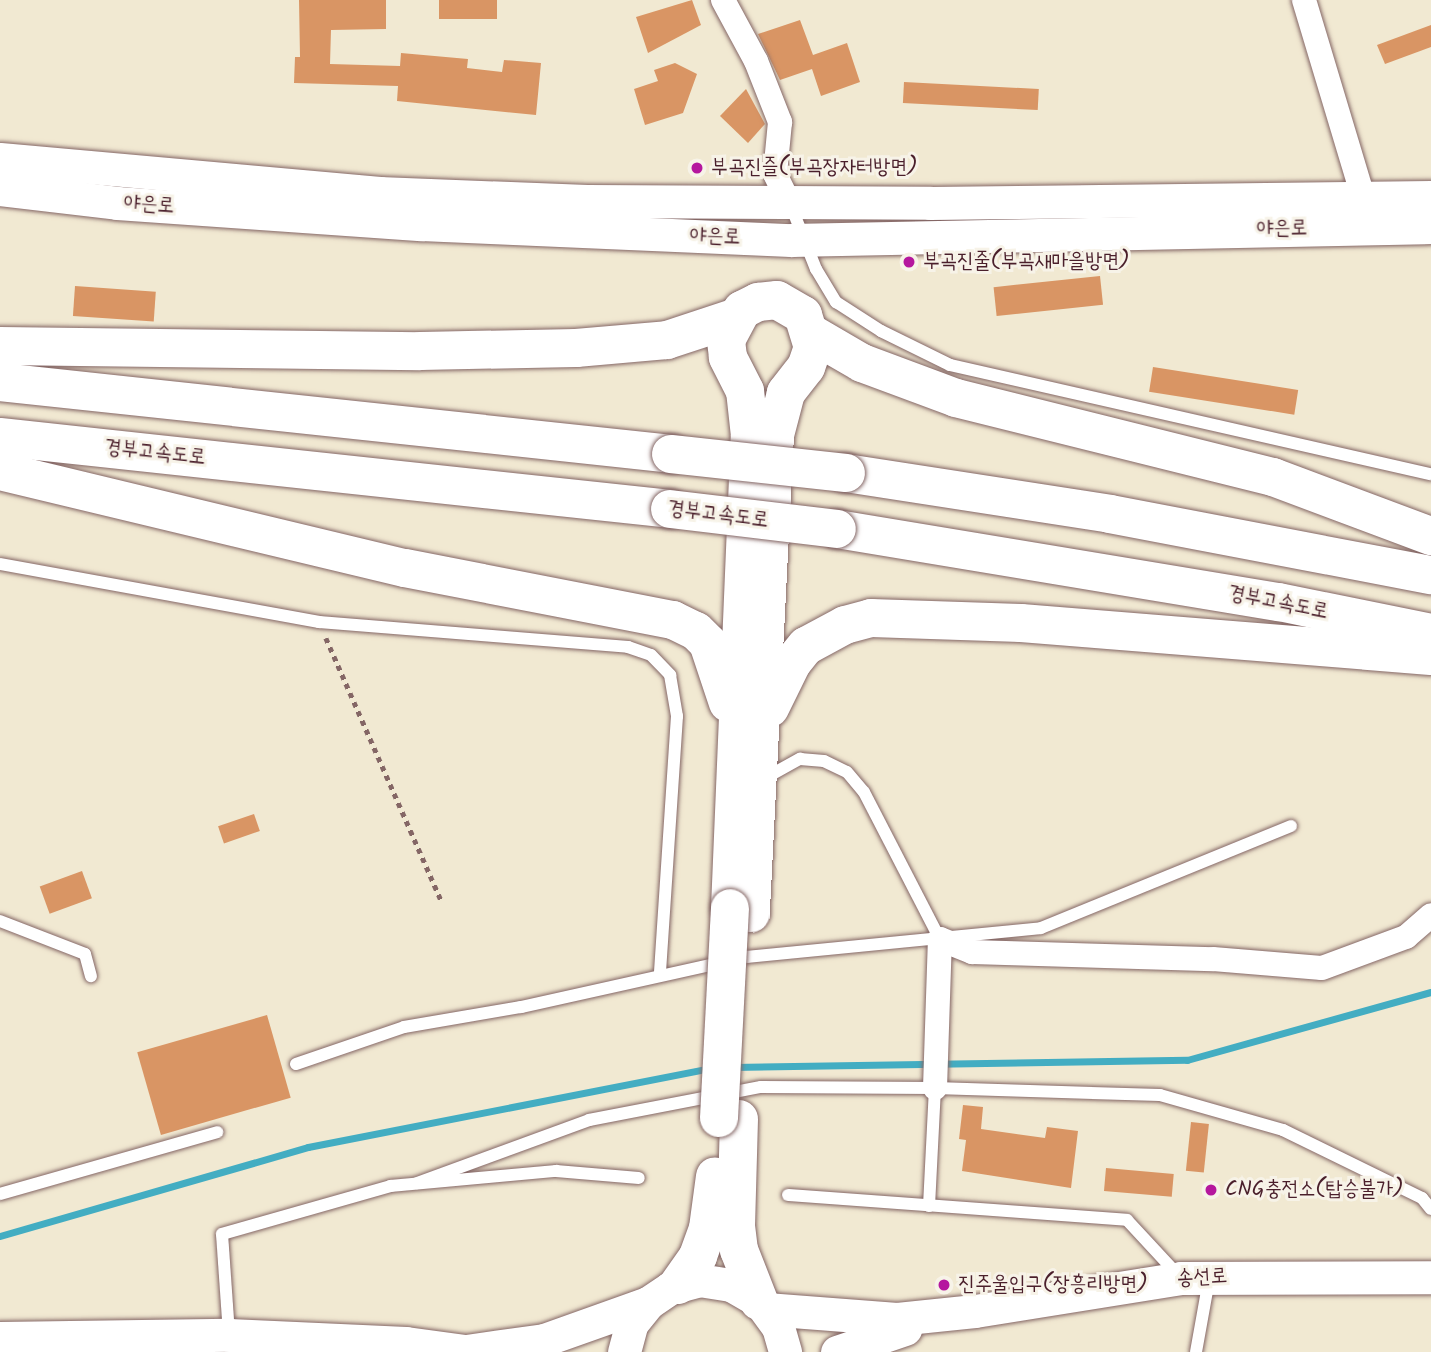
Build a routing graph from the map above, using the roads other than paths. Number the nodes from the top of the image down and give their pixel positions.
1 (723, 0) edge
2 (1304, 0) edge
3 (0, 159) edge
4 (0, 189) edge
5 (1363, 197) junction
6 (1431, 197) edge
7 (789, 203) junction
8 (1431, 227) edge
9 (807, 239) junction
10 (734, 318) junction
11 (812, 334) junction
12 (0, 346) edge
13 (766, 381) junction
14 (0, 382) edge
15 (0, 437) edge
16 (0, 471) edge
17 (1431, 474) edge
18 (1431, 536) edge
19 (0, 564) edge
20 (1431, 575) edge
21 (1431, 633) edge
22 (1431, 656) edge
23 (749, 741) junction
24 (759, 785) junction
25 (1291, 825) dead end
26 (741, 911) junction
27 (1431, 915) edge
28 (0, 921) edge
29 (940, 939) junction
30 (660, 974) junction
31 (91, 976) dead end
32 (296, 1064) dead end
33 (935, 1088) junction
34 (729, 1118) junction
35 (217, 1132) dead end
36 (639, 1178) dead end
37 (417, 1183) junction
38 (0, 1194) edge
39 (788, 1195) dead end
40 (929, 1206) junction
41 (1431, 1209) edge
42 (1196, 1277) junction
43 (1431, 1277) edge
44 (663, 1294) junction
45 (763, 1305) junction
46 (975, 1311) junction
47 (229, 1335) junction
48 (0, 1338) edge
49 (469, 1351) edge
50 (624, 1352) edge
51 (785, 1352) edge
52 (837, 1352) edge
53 (1196, 1352) edge

1 - 7 street
2 - 5 street
3 - 7 main road, 야은로
4 - 9 main road, 야은로
5 - 6 main road, 야은로
5 - 7 main road, 야은로
7 - 9 lane
8 - 9 main road, 야은로
9 - 17 lane
10 - 11 highway
10 - 12 highway
10 - 13 highway
11 - 13 highway
11 - 18 highway
13 - 23 highway
13 - 23 highway
14 - 20 highway, bridge
15 - 21 highway, 경부고속도로, bridge
16 - 23 highway
19 - 30 lane
22 - 23 highway
23 - 24 highway
23 - 26 highway
24 - 26 highway
24 - 29 lane
25 - 29 lane
26 - 34 highway, bridge
27 - 29 street
28 - 31 lane
29 - 30 lane
29 - 33 street
30 - 32 lane
33 - 37 lane
33 - 40 lane
33 - 41 lane
34 - 44 highway
34 - 45 highway
35 - 38 lane
36 - 37 lane
37 - 47 lane
39 - 40 lane
40 - 42 lane
42 - 43 main road, 송선로
42 - 46 main road, 송선로
42 - 53 lane
44 - 45 main road
44 - 49 main road
44 - 50 main road
45 - 46 main road
45 - 51 main road
46 - 52 main road
47 - 48 main road
47 - 49 main road

